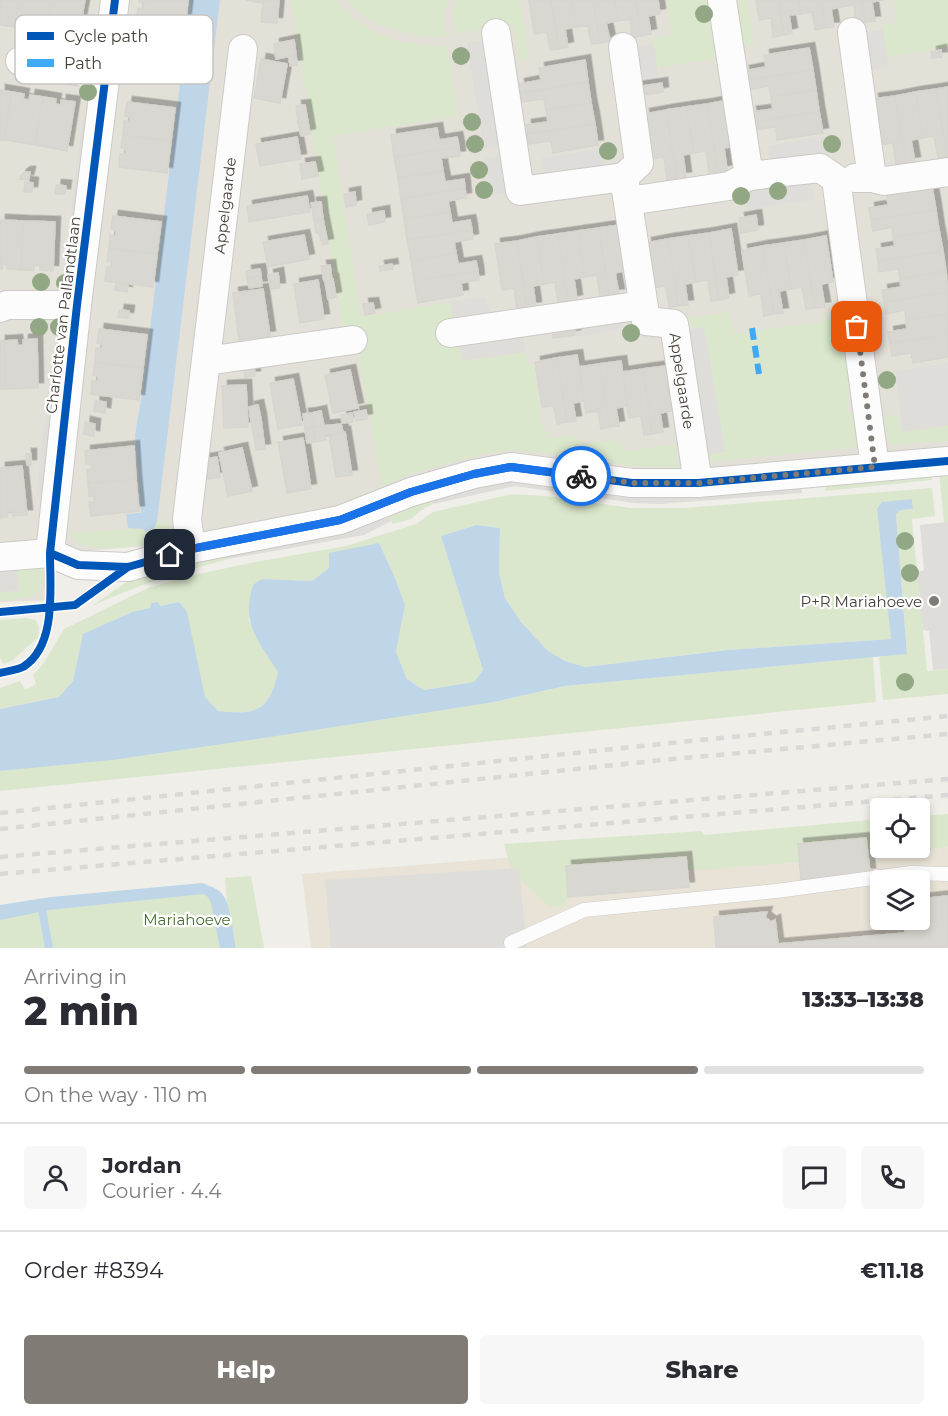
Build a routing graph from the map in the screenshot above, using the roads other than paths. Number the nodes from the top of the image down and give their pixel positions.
1 (115, 0) edge
2 (722, 0) edge
3 (113, 15) edge
4 (852, 32) dead end
5 (496, 33) dead end
6 (623, 47) dead end
7 (243, 49) dead end
8 (105, 84) edge
9 (948, 172) edge
10 (749, 176) junction
11 (872, 178) junction
12 (836, 179) junction
13 (627, 189) junction
14 (77, 305) junction
15 (643, 305) junction
16 (0, 308) edge
17 (450, 333) dead end
18 (353, 340) dead end
19 (206, 361) junction
20 (948, 461) edge
21 (875, 467) junction
22 (698, 483) junction
23 (191, 549) junction
24 (50, 553) junction
25 (0, 557) edge
26 (930, 874) edge
27 (948, 874) edge
28 (930, 877) edge
29 (870, 878) edge
30 (948, 880) edge
31 (511, 943) dead end

1 - 3 street, Charlotte van Pallandtlaan
2 - 10 street
4 - 11 street
5 - 13 street
6 - 13 street
7 - 19 street, Appelgaarde
8 - 14 street, Charlotte van Pallandtlaan
9 - 11 street
10 - 12 street
10 - 13 street
11 - 12 street
12 - 21 street
13 - 15 street
14 - 16 street
14 - 24 street, Charlotte van Pallandtlaan
15 - 17 street
15 - 22 street, Appelgaarde
18 - 19 street
19 - 23 street, Appelgaarde
20 - 21 street
21 - 22 street
22 - 23 street
23 - 24 street
24 - 25 street
26 - 27 lane
28 - 30 lane
29 - 31 lane

